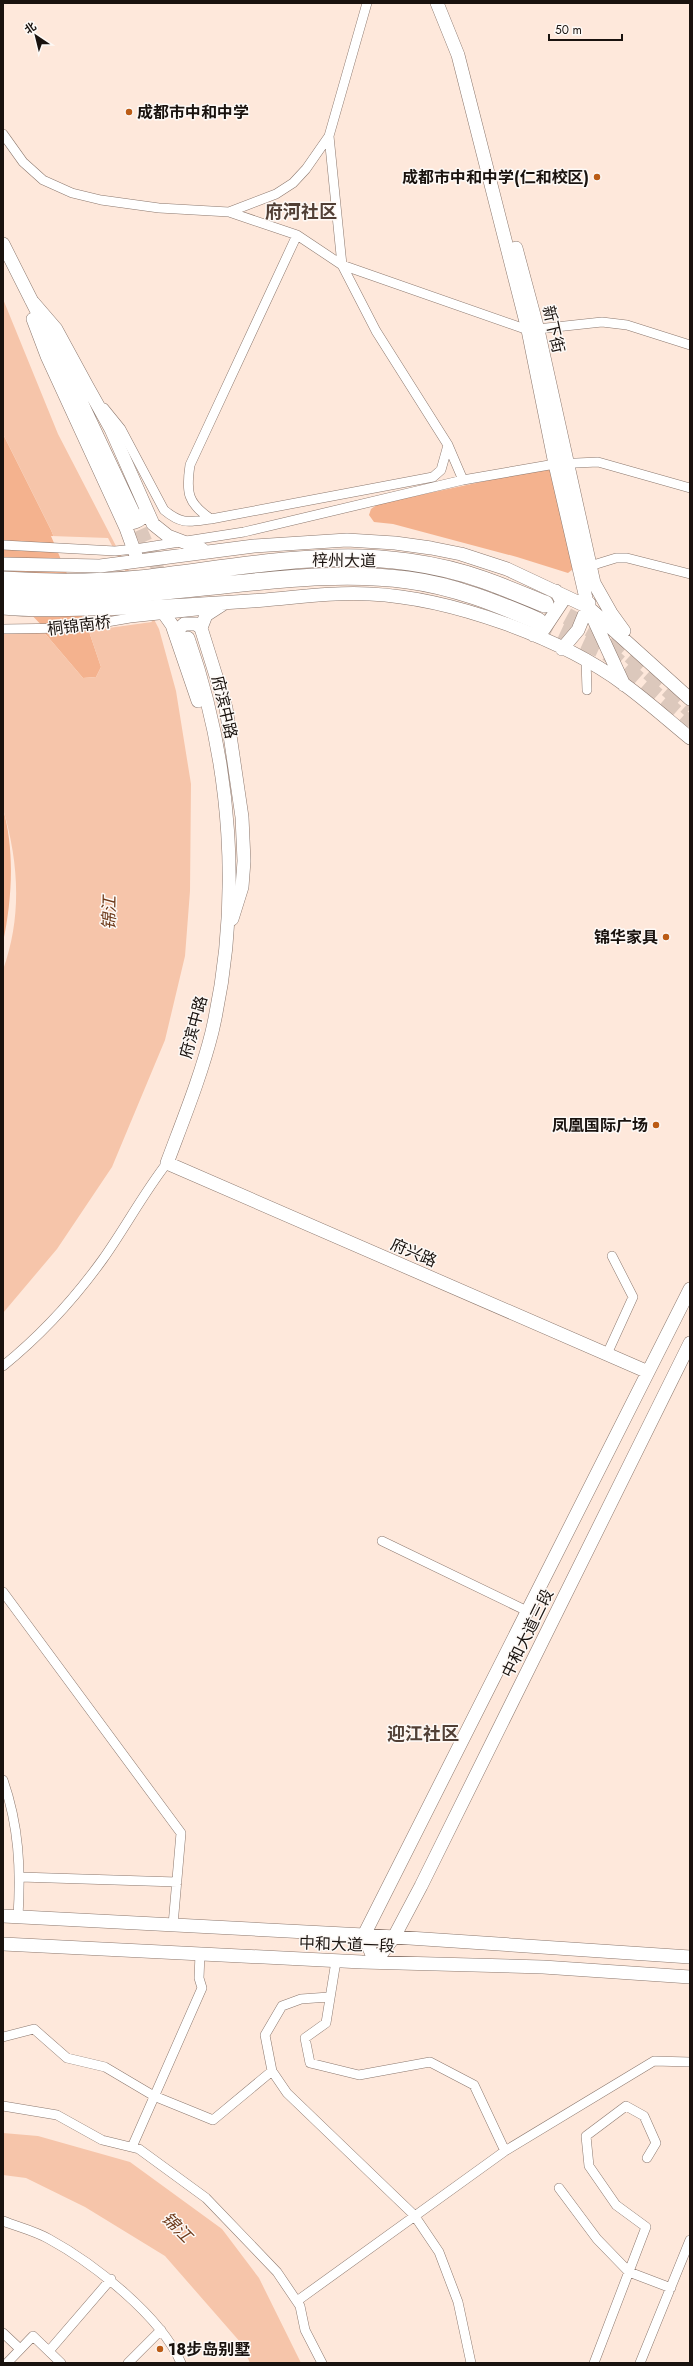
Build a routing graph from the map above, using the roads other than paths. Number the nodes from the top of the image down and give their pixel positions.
1 (367, 3) edge
2 (437, 3) edge
3 (445, 3) edge
4 (3, 134) edge
5 (329, 136) junction
6 (229, 212) junction
7 (297, 235) junction
8 (3, 244) edge
9 (342, 266) junction
10 (31, 300) junction
11 (533, 330) junction
12 (690, 345) edge
13 (87, 386) junction
14 (448, 445) junction
15 (561, 463) junction
16 (463, 480) junction
17 (690, 488) edge
18 (146, 509) junction
19 (127, 516) junction
20 (211, 519) junction
21 (179, 542) junction
22 (3, 545) edge
23 (135, 549) junction
24 (210, 551) junction
25 (133, 562) junction
26 (3, 564) edge
27 (590, 566) junction
28 (690, 574) edge
29 (3, 580) edge
30 (594, 583) junction
31 (3, 596) edge
32 (551, 598) junction
33 (226, 602) junction
34 (151, 603) junction
35 (588, 607) junction
36 (3, 608) edge
37 (213, 609) junction
38 (201, 628) junction
39 (535, 628) junction
40 (3, 629) edge
41 (182, 638) junction
42 (562, 649) junction
43 (641, 655) junction
44 (586, 660) junction
45 (624, 684) junction
46 (587, 690) dead end
47 (690, 699) edge
48 (690, 738) edge
49 (226, 938) junction
50 (167, 1164) junction
51 (612, 1256) dead end
52 (690, 1289) edge
53 (690, 1343) edge
54 (607, 1354) junction
55 (3, 1366) edge
56 (648, 1372) junction
57 (382, 1542) dead end
58 (3, 1592) edge
59 (527, 1611) junction
60 (3, 1780) edge
61 (20, 1877) junction
62 (176, 1882) junction
63 (3, 1916) edge
64 (18, 1917) junction
65 (173, 1925) junction
66 (364, 1935) junction
67 (394, 1937) junction
68 (3, 1944) edge
69 (200, 1954) junction
70 (690, 1958) edge
71 (336, 1961) junction
72 (375, 1962) junction
73 (690, 1976) edge
74 (329, 1997) junction
75 (3, 2037) edge
76 (690, 2062) edge
77 (272, 2071) junction
78 (154, 2096) junction
79 (3, 2106) edge
80 (132, 2147) junction
81 (505, 2151) junction
82 (647, 2158) dead end
83 (559, 2188) dead end
84 (414, 2215) junction
85 (3, 2221) edge
86 (690, 2240) edge
87 (629, 2272) junction
88 (111, 2279) junction
89 (671, 2288) junction
90 (297, 2301) junction
91 (161, 2330) junction
92 (3, 2333) edge
93 (20, 2349) junction
94 (49, 2351) junction
95 (7, 2363) edge
96 (62, 2363) edge
97 (128, 2363) edge
98 (181, 2363) edge
99 (322, 2363) edge
100 (472, 2363) edge
101 (594, 2363) edge
102 (640, 2363) edge

1 - 5 street
2 - 11 main road, 新下街
3 - 11 main road, 新下街
4 - 6 street
5 - 6 street
5 - 9 street
6 - 7 street
7 - 9 street
7 - 20 street
8 - 10 main road
9 - 11 street
9 - 14 street
10 - 13 main road
10 - 19 main road
11 - 12 street
11 - 15 main road, 新下街
13 - 18 main road
13 - 20 street
14 - 16 street
14 - 20 street
15 - 16 street
15 - 17 street
15 - 27 main road, 新下街
15 - 35 main road, 新下街
16 - 21 street
18 - 19 main road
18 - 21 main road
19 - 23 main road
21 - 23 street
21 - 24 main road
22 - 23 street
23 - 25 main road
24 - 25 main road
24 - 32 main road
25 - 26 main road
27 - 28 street
27 - 30 main road, 新下街
29 - 34 highway
30 - 35 main road
30 - 43 main road, 新下街
31 - 34 highway, 桐锦南桥
32 - 34 highway, 梓州大道
32 - 35 main road
32 - 39 main road
33 - 34 main road
33 - 37 main road
33 - 39 main road
34 - 36 main road, 桐锦南桥
34 - 37 street
34 - 39 highway, 梓州大道
34 - 40 street, 桐锦南桥
34 - 41 main road, 府滨中路
35 - 42 main road
35 - 43 main road
35 - 45 main road, 新下街
37 - 38 main road
38 - 41 main road
38 - 49 main road
39 - 42 main road
41 - 49 main road, 府滨中路
42 - 44 main road
43 - 47 main road
44 - 45 main road
44 - 46 street
45 - 48 main road
49 - 50 main road, 府滨中路
50 - 54 main road, 府兴路
50 - 55 street, 府滨中路
51 - 54 street
52 - 56 main road
53 - 67 main road, 中和大道三段
54 - 56 main road, 府兴路
56 - 59 main road
57 - 59 street
58 - 62 street
59 - 66 main road
60 - 61 street
61 - 62 street
61 - 64 street
62 - 65 street
63 - 64 main road, 中和大道一段
64 - 65 main road, 中和大道一段
65 - 66 main road, 中和大道一段
66 - 67 main road, 中和大道一段
66 - 72 main road
67 - 70 main road, 中和大道一段
67 - 72 main road, 中和大道三段
68 - 69 main road, 中和大道一段
69 - 71 main road, 中和大道一段
69 - 78 street
71 - 72 main road, 中和大道一段
71 - 74 street
72 - 73 main road, 中和大道一段
74 - 77 street
74 - 81 street
75 - 78 street
76 - 81 street
77 - 78 street
77 - 84 street
78 - 80 street
79 - 80 street
80 - 90 street
81 - 84 street
82 - 87 street
83 - 87 street
84 - 90 street
84 - 100 street
85 - 88 street
86 - 89 street
87 - 89 street
87 - 101 street
88 - 91 street
88 - 94 street
89 - 102 street
90 - 99 street
91 - 97 street
91 - 98 street
92 - 93 street
93 - 94 street
93 - 95 street
94 - 96 street

